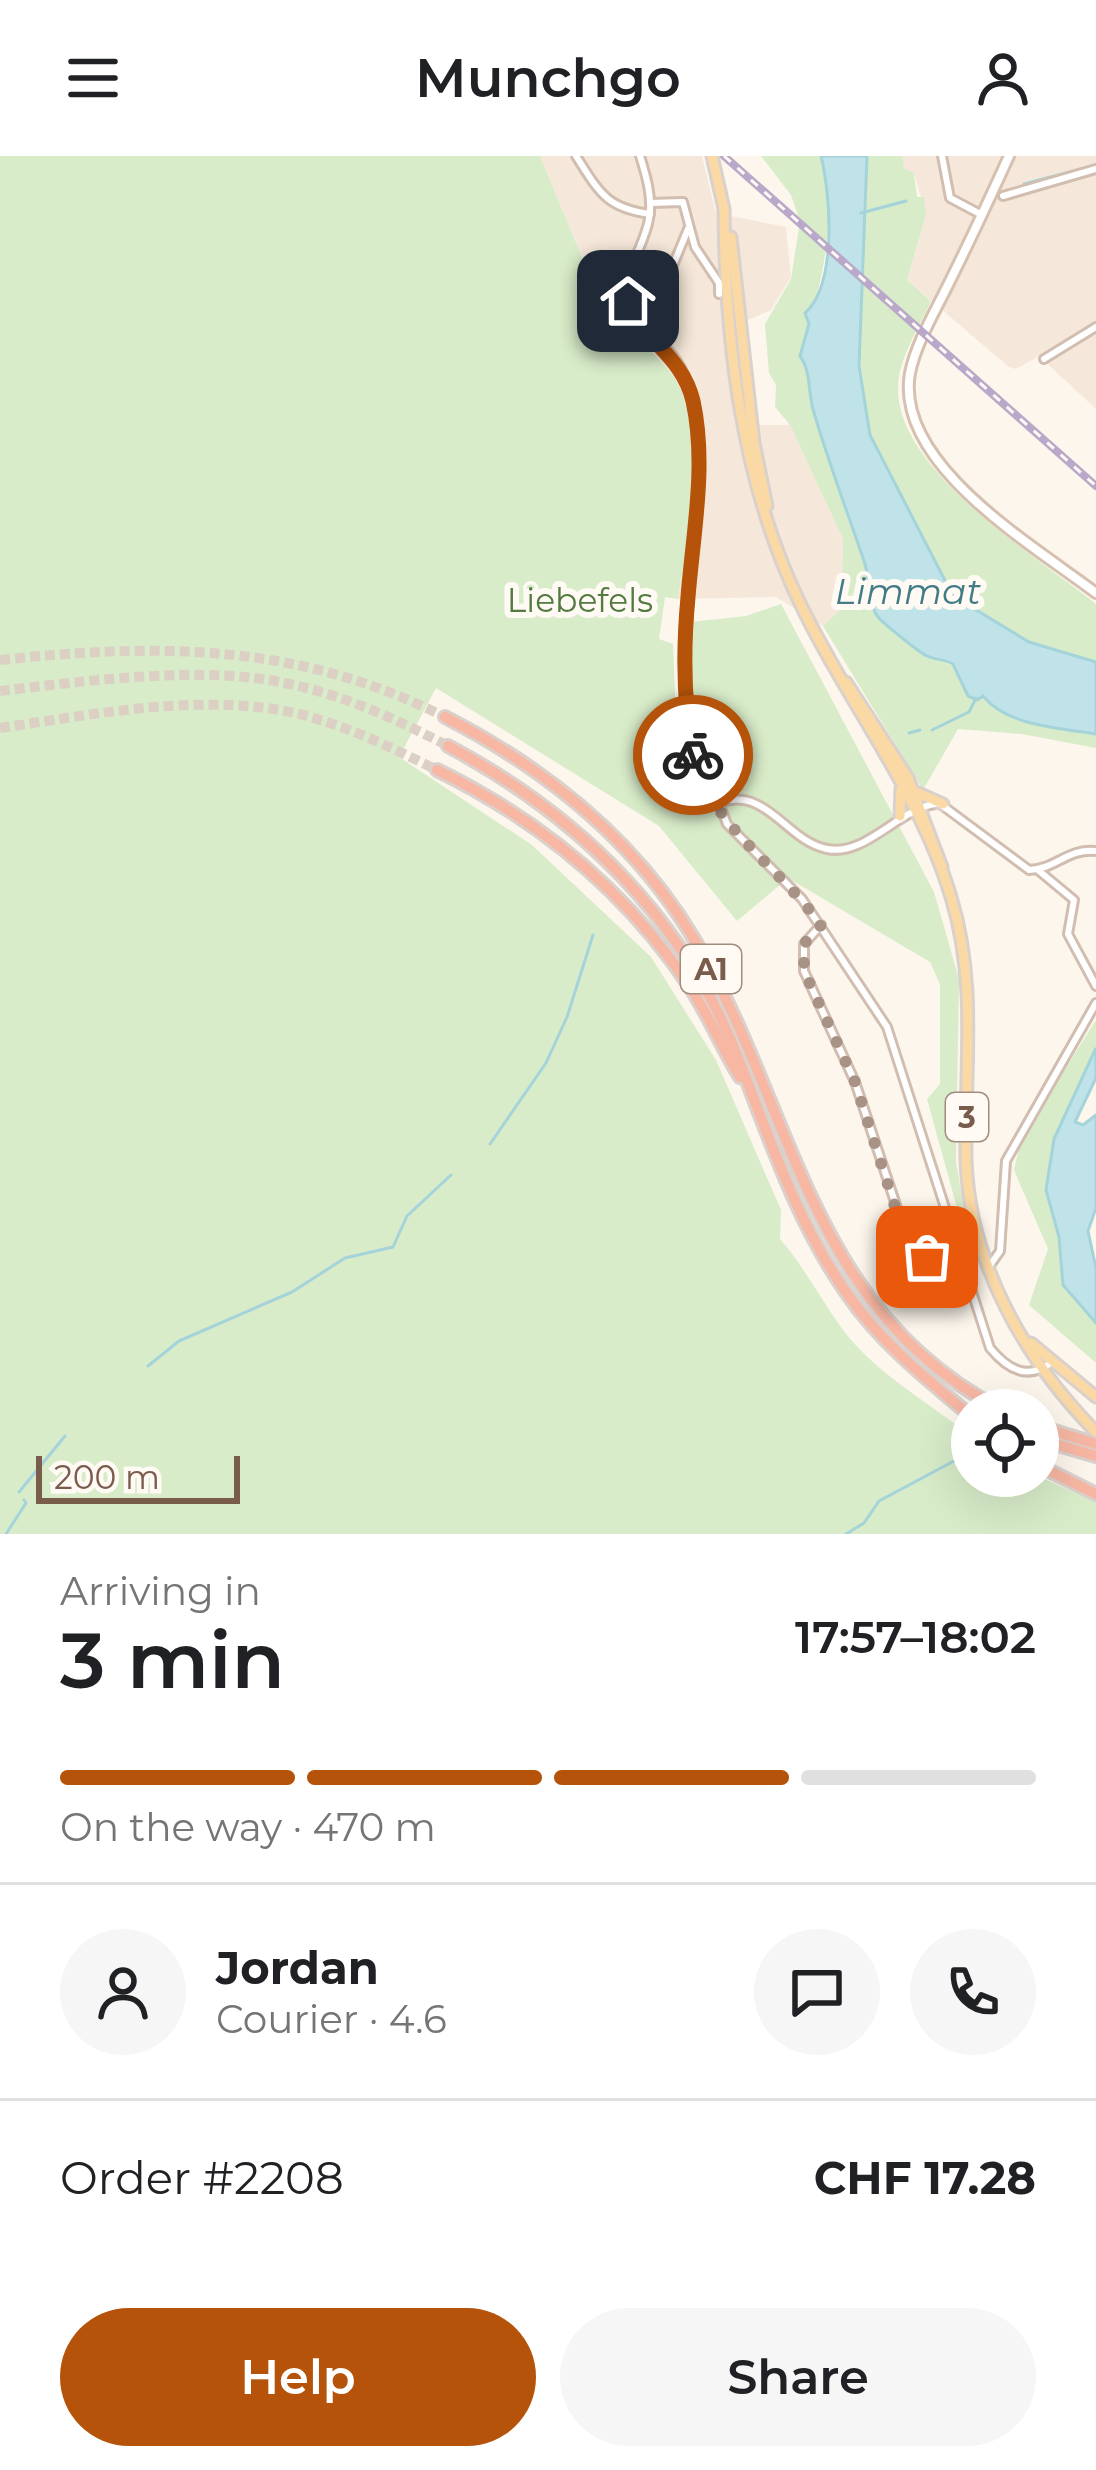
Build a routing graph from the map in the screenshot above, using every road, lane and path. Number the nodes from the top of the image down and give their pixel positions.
1 (576, 156) edge
2 (640, 156) edge
3 (712, 156) edge
4 (942, 156) edge
5 (1009, 156) edge
6 (1096, 169) edge
7 (1003, 196) dead end
8 (650, 203) junction
9 (650, 214) junction
10 (982, 215) junction
11 (688, 228) junction
12 (667, 280) dead end
13 (719, 294) dead end
14 (1096, 327) edge
15 (1044, 359) dead end
16 (1096, 593) edge
17 (842, 678) junction
18 (445, 717) tunnel mouth
19 (448, 746) tunnel mouth
20 (437, 770) tunnel mouth
21 (901, 783) junction
22 (914, 791) junction
23 (719, 803) junction
24 (944, 803) junction
25 (918, 808) junction
26 (901, 816) junction
27 (1096, 850) edge
28 (1038, 870) junction
29 (821, 925) junction
30 (1096, 986) edge
31 (1096, 1003) edge
32 (750, 1094) junction
33 (958, 1255) junction
34 (988, 1268) junction
35 (1047, 1366) junction
36 (971, 1389) edge
37 (1096, 1396) edge
38 (951, 1397) edge
39 (1096, 1432) edge
40 (1059, 1433) edge
41 (1096, 1444) edge
42 (1059, 1445) edge
43 (1096, 1456) edge
44 (1059, 1476) edge
45 (1096, 1494) edge

1 - 9 street
2 - 8 street
3 - 17 main road, 3
4 - 10 street
5 - 10 main road
6 - 7 street
8 - 9 street
8 - 11 street
9 - 23 street
10 - 16 main road
11 - 12 street
11 - 13 street
14 - 15 street
17 - 21 main road, 3
17 - 22 main road, 3
18 - 36 highway, A1
19 - 32 highway, A1
20 - 32 highway, A1
21 - 25 main road, 3
21 - 26 main road
22 - 24 main road
22 - 25 main road, 3
23 - 26 street
23 - 29 street
24 - 25 street
24 - 28 street
25 - 26 street
25 - 34 main road, 3
27 - 28 street
28 - 30 street
29 - 33 street
29 - 33 street
31 - 34 street
32 - 38 highway, A1
33 - 35 street
34 - 35 main road, 3
35 - 37 main road, 3
35 - 39 main road, 3
40 - 41 highway
42 - 43 highway
44 - 45 highway

